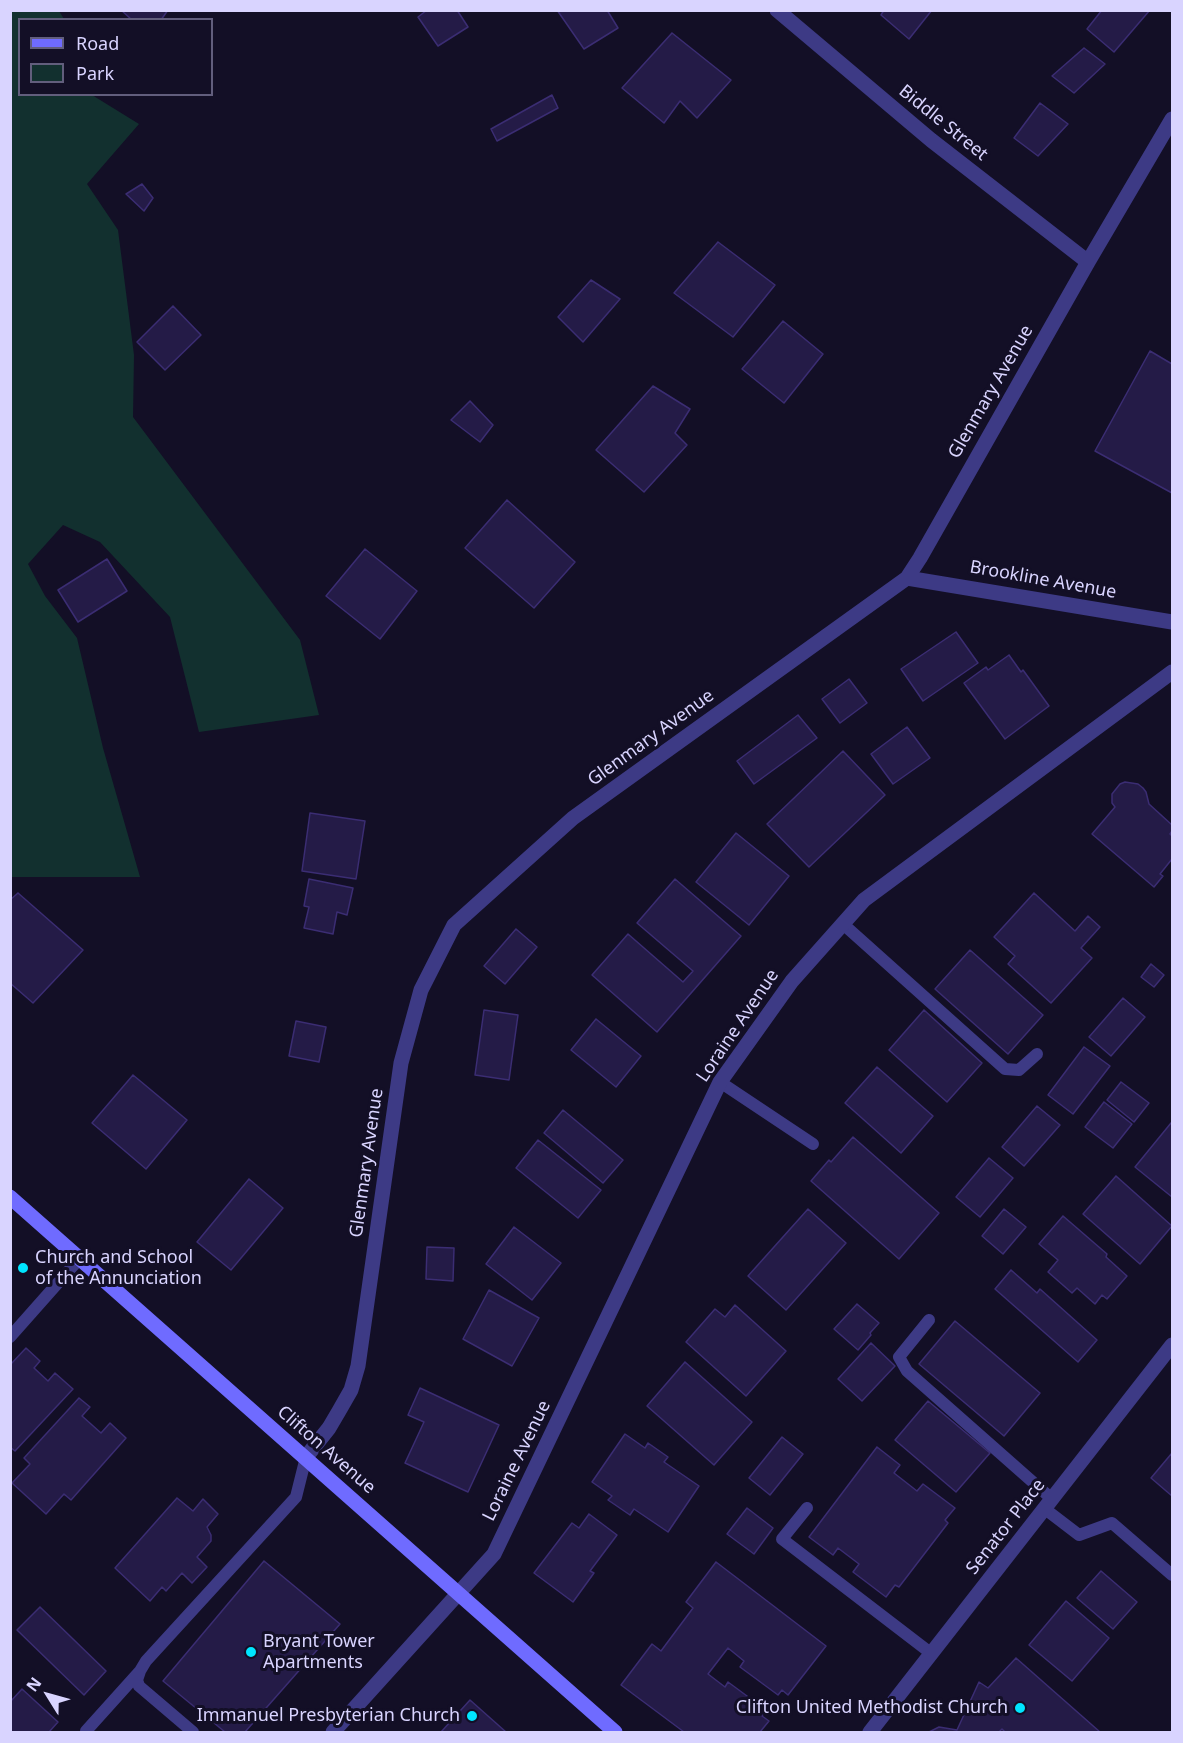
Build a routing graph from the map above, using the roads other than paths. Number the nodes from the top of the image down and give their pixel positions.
1 (777, 10) edge
2 (1173, 119) edge
3 (1088, 262) junction
4 (907, 578) junction
5 (1173, 622) edge
6 (1173, 672) edge
7 (843, 924) junction
8 (1037, 1054) dead end
9 (720, 1082) junction
10 (813, 1144) dead end
11 (10, 1197) edge
12 (80, 1258) junction
13 (929, 1320) dead end
14 (10, 1337) edge
15 (1173, 1345) edge
16 (306, 1457) junction
17 (1049, 1504) junction
18 (807, 1508) dead end
19 (1173, 1575) edge
20 (459, 1593) junction
21 (932, 1654) junction
22 (140, 1671) junction
23 (86, 1732) edge
24 (193, 1732) edge
25 (333, 1732) edge
26 (615, 1732) edge
27 (870, 1732) edge

1 - 3 street, Biddle Street
2 - 3 street, Glenmary Avenue
3 - 4 street, Glenmary Avenue
4 - 5 street, Brookline Avenue
4 - 16 street, Glenmary Avenue
6 - 7 street, Loraine Avenue
7 - 8 lane
7 - 9 street, Loraine Avenue
9 - 10 lane
9 - 20 street, Loraine Avenue
11 - 12 main road, Clifton Avenue
12 - 14 lane
12 - 16 main road, Clifton Avenue
13 - 17 lane
15 - 17 street, Senator Place
16 - 20 main road, Clifton Avenue
16 - 22 lane
17 - 19 lane
17 - 21 street, Senator Place
18 - 21 lane
20 - 25 street, Loraine Avenue
20 - 26 main road, Clifton Avenue
21 - 27 street, Senator Place
22 - 23 lane
22 - 24 lane

